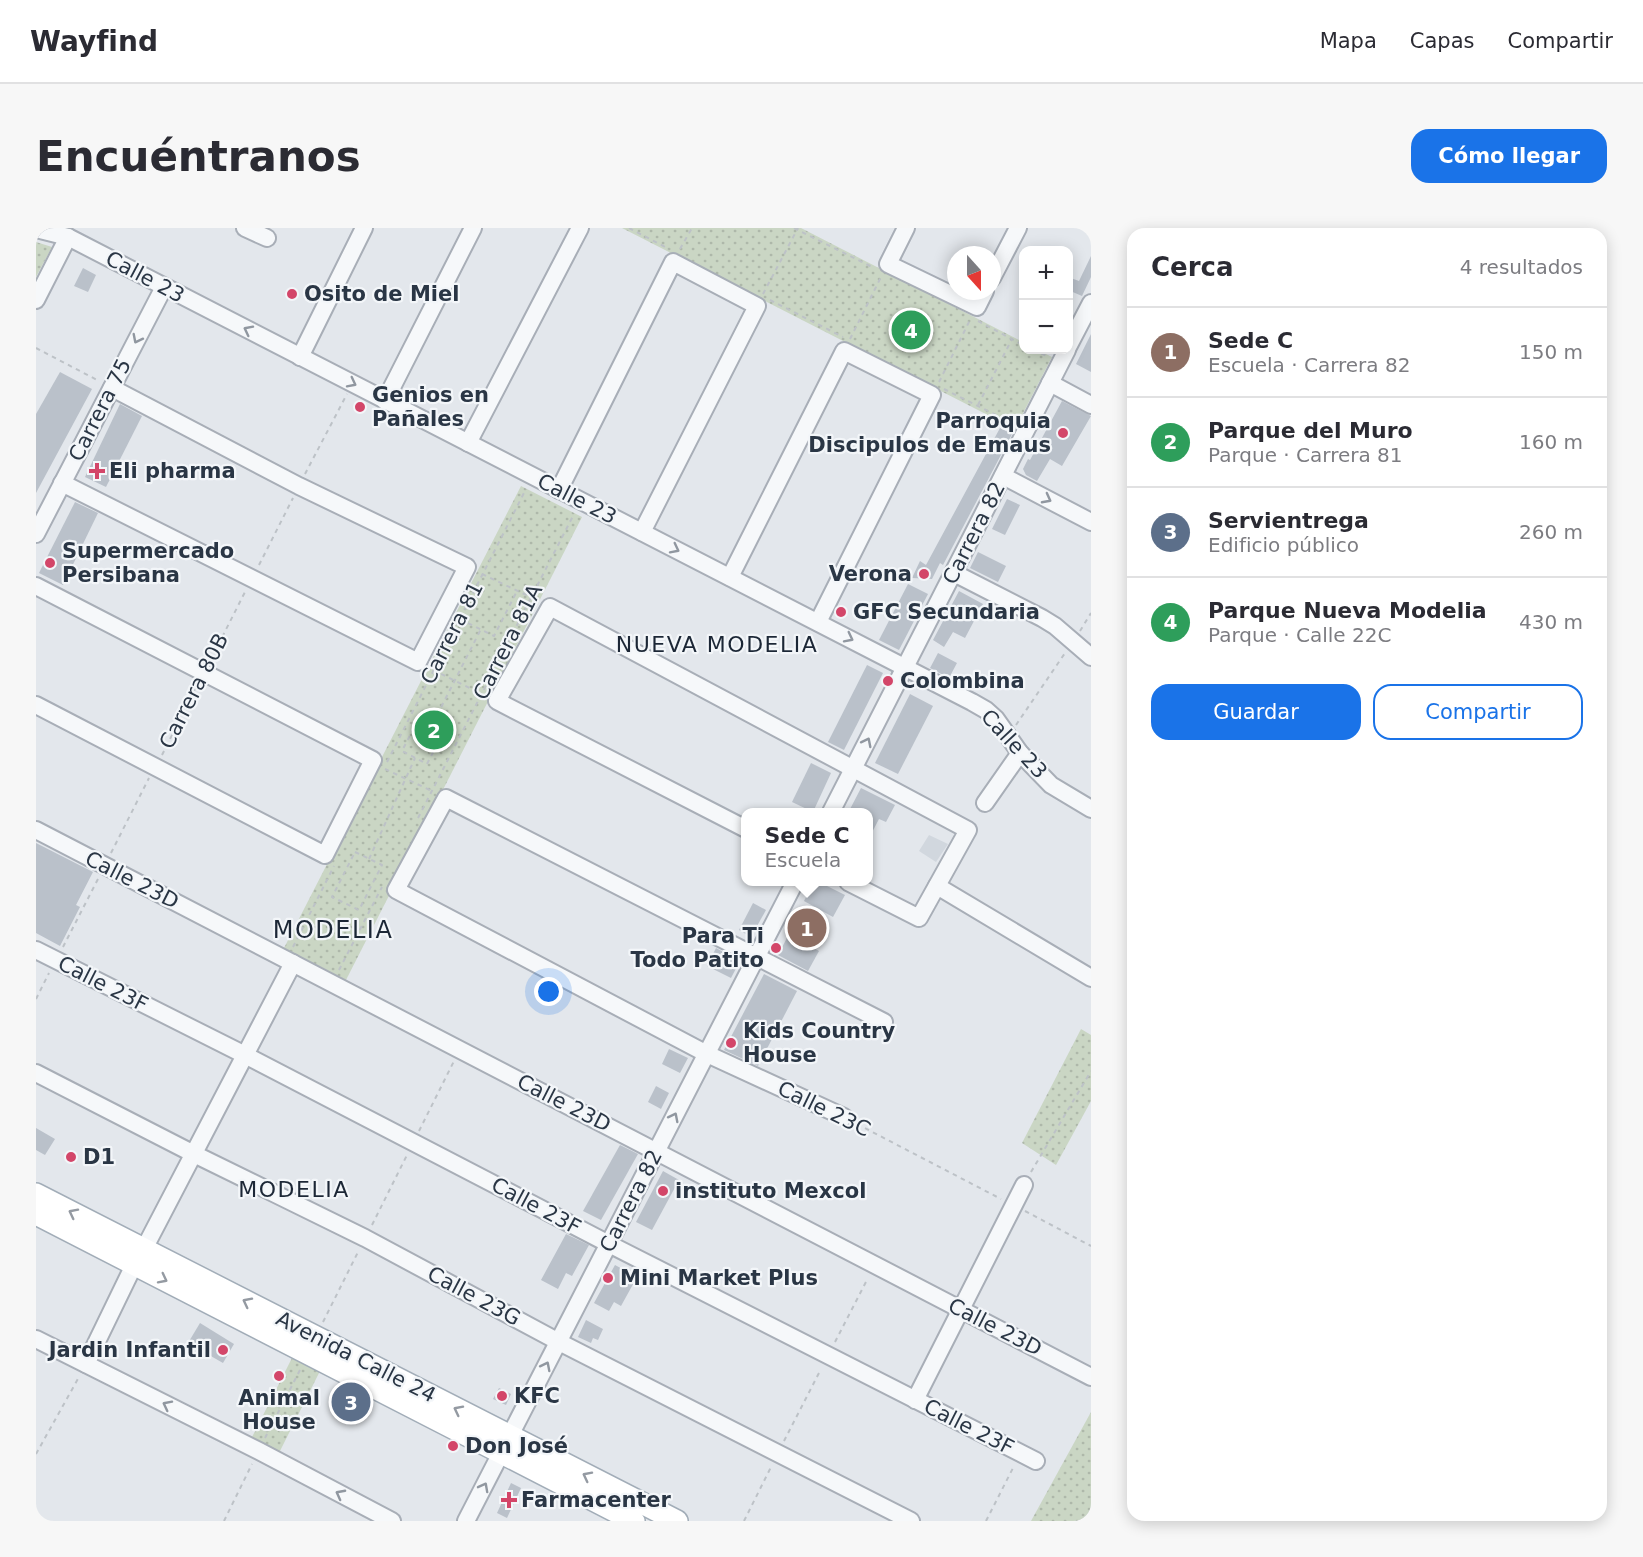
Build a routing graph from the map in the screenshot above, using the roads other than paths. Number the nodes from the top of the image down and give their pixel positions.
1 (245, 228) edge
2 (364, 228) edge
3 (473, 228) edge
4 (580, 228) edge
5 (906, 228) edge
6 (1018, 228) edge
7 (36, 229) edge
8 (68, 237) junction
9 (267, 238) dead end
10 (1001, 261) edge
11 (164, 287) junction
12 (947, 293) edge
13 (36, 300) edge
14 (963, 300) edge
15 (980, 300) edge
16 (1091, 303) edge
17 (1073, 338) edge
18 (1065, 354) edge
19 (300, 357) junction
20 (1050, 383) junction
21 (112, 388) junction
22 (385, 401) junction
23 (1091, 405) edge
24 (468, 443) junction
25 (1003, 476) junction
26 (62, 483) junction
27 (559, 490) junction
28 (1091, 522) edge
29 (642, 532) junction
30 (36, 534) edge
31 (954, 573) junction
32 (730, 577) junction
33 (36, 586) edge
34 (818, 622) junction
35 (1091, 657) edge
36 (906, 667) junction
37 (36, 705) edge
38 (1020, 753) junction
39 (854, 769) junction
40 (985, 803) dead end
41 (834, 808) edge
42 (1091, 809) edge
43 (741, 826) edge
44 (36, 830) edge
45 (793, 886) edge
46 (856, 886) edge
47 (937, 886) junction
48 (36, 950) edge
49 (757, 956) junction
50 (290, 961) junction
51 (1091, 978) edge
52 (884, 1022) dead end
53 (707, 1054) junction
54 (245, 1055) junction
55 (36, 1073) edge
56 (844, 1117) road end
57 (656, 1152) junction
58 (194, 1154) junction
59 (1024, 1185) road end
60 (36, 1194) edge
61 (36, 1214) edge
62 (609, 1244) junction
63 (139, 1257) junction
64 (961, 1310) junction
65 (36, 1339) edge
66 (558, 1342) junction
67 (86, 1364) junction
68 (1091, 1377) edge
69 (915, 1400) junction
70 (506, 1445) junction
71 (1029, 1457) road end
72 (392, 1521) edge
73 (466, 1521) edge
74 (634, 1521) edge
75 (677, 1521) edge
76 (911, 1521) edge

1 - 9 street
2 - 19 street
3 - 22 street
4 - 24 street
5 - 12 street
6 - 10 street
7 - 8 street, Calle 23
8 - 11 street, Calle 23
8 - 13 street
19 -> 11 street, Calle 23
11 -> 21 street, Carrera 75
14 - 15 street
16 - 17 street, Carrera 82
18 - 20 street, Carrera 82
19 -> 22 street, Calle 23
20 - 23 street
20 - 25 street, Carrera 82
21 - 26 street, Carrera 75
21 - 26 street, Carrera 81
22 - 24 street, Calle 23
24 - 27 street, Calle 23
25 -> 28 street
25 - 31 street, Carrera 82
26 - 30 street, Carrera 75
27 - 29 street, Calle 23
27 - 29 street
29 -> 32 street, Calle 23
31 - 35 street
31 - 36 street, Carrera 82
32 - 34 street, Calle 23
32 - 34 street
33 - 37 street
34 -> 36 street, Calle 23
36 - 38 street, Calle 23
39 -> 36 street, Carrera 82
38 - 40 street
38 - 42 street, Calle 23
39 - 41 street, Carrera 82
39 - 43 street, Carrera 81A
39 - 47 street
44 - 50 street, Calle 23D
45 - 49 street, Carrera 82
46 - 47 street
47 - 51 street
48 - 54 street, Calle 23F
49 - 52 street
49 - 53 street, Carrera 82
49 - 53 street, Calle 23C
50 - 54 street
50 - 57 street, Calle 23D
53 - 56 street, Calle 23C
57 -> 53 street, Carrera 82
54 - 58 street
54 - 62 street, Calle 23F
55 - 58 street, Calle 23G
57 - 62 street, Carrera 82
57 - 64 street, Calle 23D
58 - 63 street
58 - 66 street, Calle 23G
59 - 64 street
63 -> 60 main road, Avenida Calle 24
61 - 63 main road, Avenida Calle 24
62 - 66 street, Carrera 82
62 - 69 street, Calle 23F
63 - 67 street
63 - 70 main road, Avenida Calle 24
64 - 68 street, Calle 23D
64 - 69 street
65 - 67 street
70 -> 66 street, Carrera 82
66 - 76 street, Calle 23G
72 -> 67 street
69 - 71 street, Calle 23F
73 -> 70 street, Carrera 82
70 - 74 main road, Avenida Calle 24
75 -> 70 main road, Avenida Calle 24

